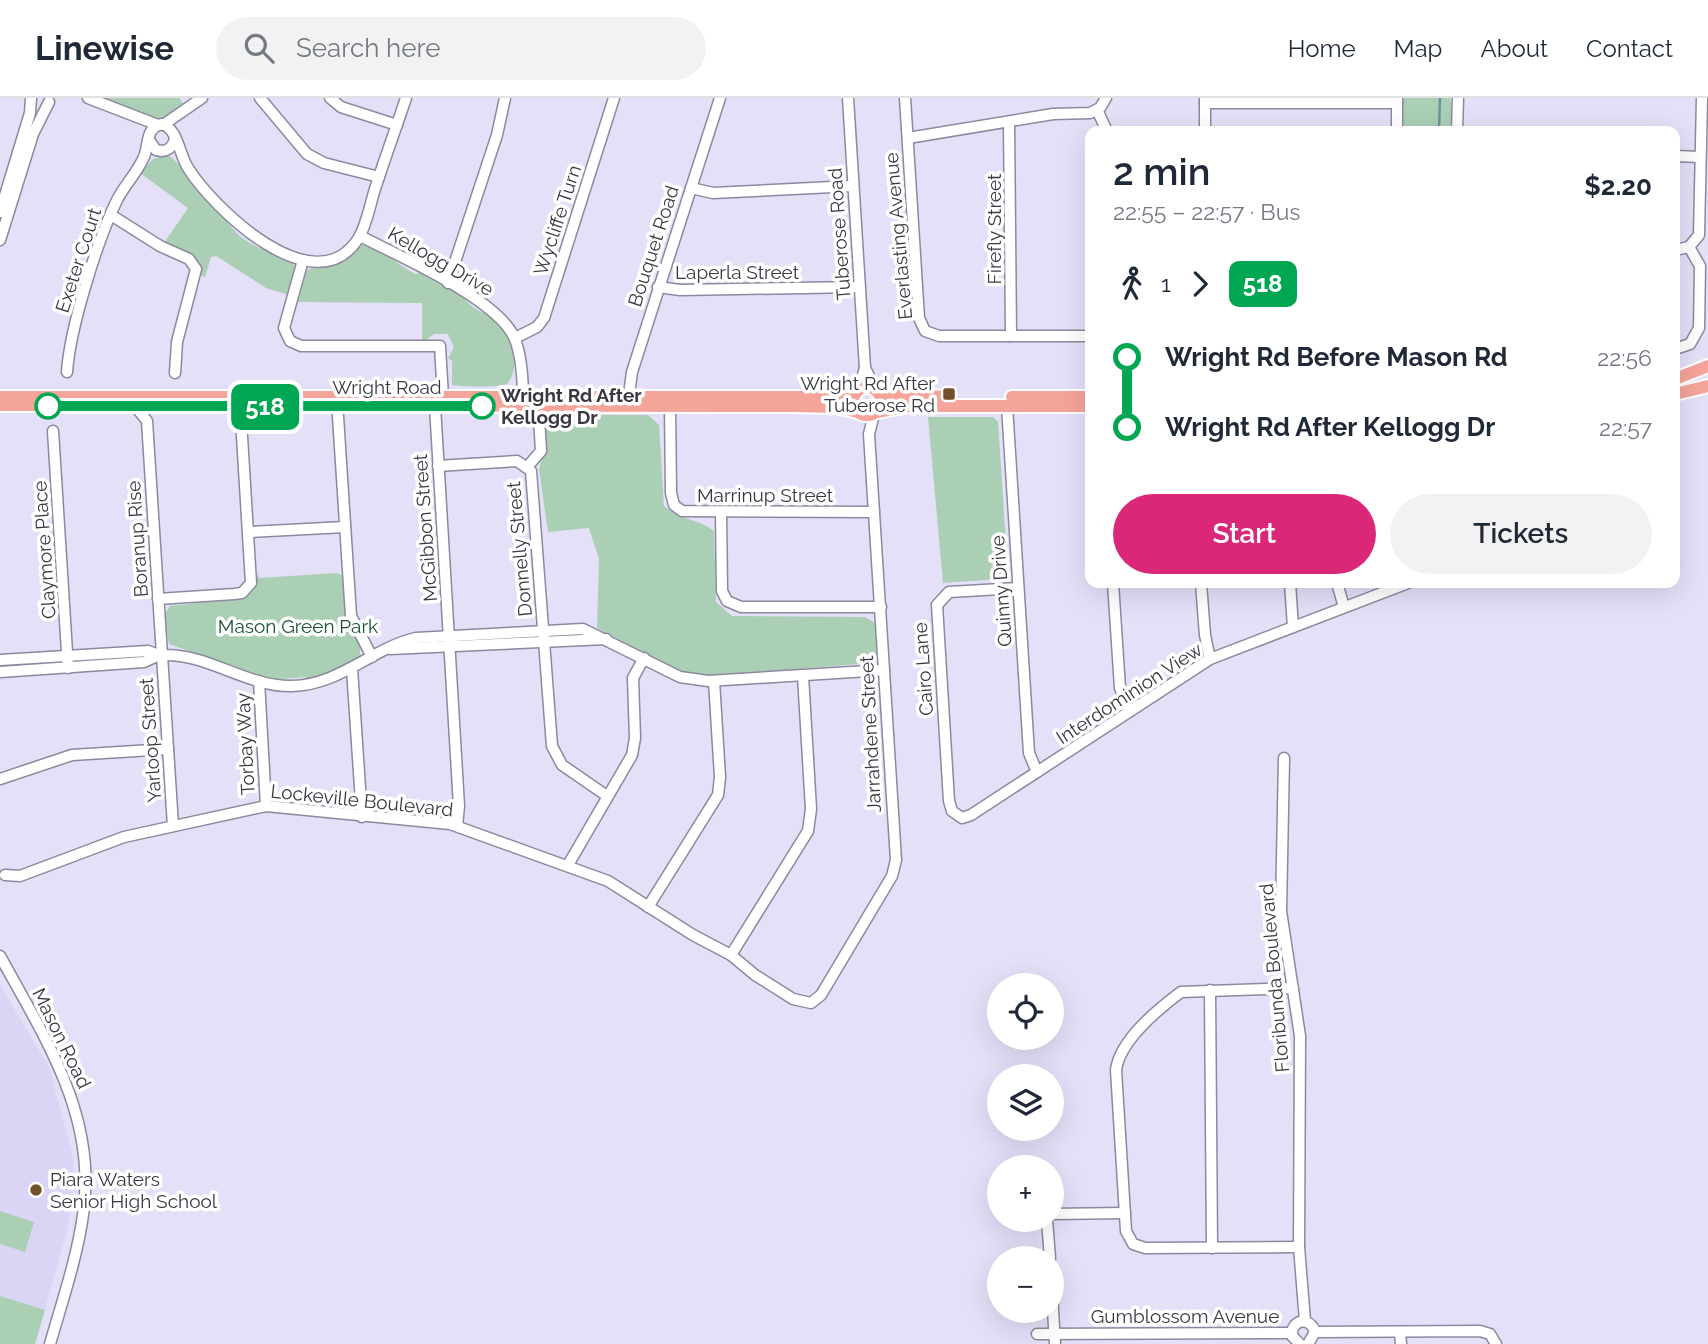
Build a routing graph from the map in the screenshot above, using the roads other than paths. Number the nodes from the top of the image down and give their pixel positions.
1 (32, 98) edge
2 (88, 98) edge
3 (202, 98) edge
4 (260, 98) edge
5 (330, 98) edge
6 (406, 98) edge
7 (505, 98) edge
8 (614, 98) edge
9 (720, 98) edge
10 (848, 98) edge
11 (905, 98) edge
12 (1106, 98) edge
13 (1458, 98) edge
14 (1702, 98) edge
15 (54, 99) edge
16 (1397, 100) edge
17 (1205, 101) edge
18 (188, 109) junction
19 (1097, 110) junction
20 (128, 114) junction
21 (1009, 122) junction
22 (160, 125) junction
23 (397, 125) junction
24 (1105, 126) edge
25 (1205, 126) edge
26 (1397, 126) edge
27 (1457, 126) edge
28 (175, 137) junction
29 (148, 138) junction
30 (908, 138) junction
31 (162, 151) junction
32 (1680, 156) edge
33 (1700, 157) junction
34 (140, 166) junction
35 (188, 168) junction
36 (379, 177) junction
37 (853, 186) junction
38 (691, 188) junction
39 (0, 212) edge
40 (111, 215) junction
41 (360, 236) junction
42 (0, 240) edge
43 (1689, 247) junction
44 (1680, 249) edge
45 (303, 260) junction
46 (448, 283) junction
47 (658, 287) junction
48 (859, 287) junction
49 (1011, 335) junction
50 (1085, 336) edge
51 (514, 338) junction
52 (1680, 347) edge
53 (1708, 366) edge
54 (865, 368) junction
55 (67, 372) dead end
56 (175, 373) dead end
57 (1680, 378) edge
58 (1708, 386) edge
59 (857, 392) junction
60 (877, 392) junction
61 (1680, 393) edge
62 (0, 397) edge
63 (1085, 397) edge
64 (337, 402) junction
65 (439, 402) junction
66 (523, 402) junction
67 (628, 402) junction
68 (0, 405) edge
69 (1007, 405) junction
70 (135, 406) junction
71 (157, 406) junction
72 (670, 406) junction
73 (1085, 406) edge
74 (230, 407) junction
75 (253, 407) junction
76 (859, 413) junction
77 (876, 413) junction
78 (539, 418) dead end
79 (241, 420) junction
80 (147, 421) junction
81 (53, 431) dead end
82 (869, 434) junction
83 (439, 466) junction
84 (528, 466) junction
85 (874, 512) junction
86 (721, 513) junction
87 (345, 527) junction
88 (250, 532) junction
89 (1018, 588) junction
90 (1113, 588) edge
91 (1201, 588) edge
92 (1290, 588) edge
93 (1338, 588) edge
94 (1395, 588) edge
95 (158, 599) junction
96 (881, 607) junction
97 (1344, 607) junction
98 (1293, 627) junction
99 (544, 630) junction
100 (606, 639) junction
101 (449, 641) junction
102 (544, 641) junction
103 (161, 655) junction
104 (68, 656) junction
105 (372, 657) junction
106 (644, 658) junction
107 (1210, 659) junction
108 (0, 660) edge
109 (68, 668) junction
110 (352, 668) junction
111 (884, 670) junction
112 (0, 672) edge
113 (803, 676) junction
114 (259, 681) junction
115 (714, 681) junction
116 (1130, 711) junction
117 (168, 749) junction
118 (1284, 758) dead end
119 (1037, 772) junction
120 (0, 779) edge
121 (607, 796) junction
122 (266, 806) junction
123 (957, 816) joint
124 (362, 817) junction
125 (457, 826) junction
126 (173, 827) junction
127 (568, 865) junction
128 (5, 875) dead end
129 (648, 907) junction
130 (731, 954) junction
131 (0, 956) edge
132 (1293, 988) junction
133 (1210, 990) junction
134 (807, 1003) joint
135 (1125, 1213) junction
136 (1064, 1214) edge
137 (1300, 1247) junction
138 (1212, 1248) junction
139 (1305, 1321) junction
140 (1132, 1332) junction
141 (1315, 1332) junction
142 (1396, 1332) junction
143 (1292, 1333) junction
144 (1037, 1334) dead end
145 (1215, 1338) edge
146 (1055, 1339) edge
147 (1493, 1339) edge
148 (50, 1344) edge
149 (1133, 1344) edge
150 (1300, 1344) edge
151 (1308, 1344) edge
152 (1392, 1344) edge
153 (1401, 1344) edge

1 - 15 street
1 - 39 street
2 - 20 street
3 - 18 street
4 - 36 street
5 - 23 street
6 - 23 street
7 - 46 street
8 - 51 street, Wycliffe Turn
9 - 38 street, Bouquet Road
10 - 37 street, Tuberose Road
11 - 30 street, Everlasting Avenue
12 - 19 street
13 - 27 street
14 - 33 street
15 - 42 street
16 - 17 street
16 - 26 street
17 - 25 street
18 - 22 street
18 - 28 street
19 - 21 street
19 - 24 street
20 - 22 street
20 - 29 street
21 - 30 street
21 - 49 street, Firefly Street
22 - 28 street
22 - 29 street
23 - 36 street
28 - 31 street
28 - 35 street
29 - 31 street
29 - 34 street, Exeter Court
30 - 49 street, Everlasting Avenue
31 - 34 street, Exeter Court
31 - 35 street
32 - 33 street
33 - 43 street
34 - 40 street, Exeter Court
35 - 45 street
36 - 41 street
37 - 38 street
37 - 48 street, Tuberose Road
38 - 47 street, Bouquet Road
40 - 55 street, Exeter Court
40 - 56 street
41 - 45 street, Kellogg Drive
41 - 46 street, Kellogg Drive
43 - 44 street
43 - 52 street
45 - 65 street, McGibbon Street
46 - 51 street, Kellogg Drive
47 - 48 street, Laperla Street
47 - 67 street, Bouquet Road
48 - 54 street, Tuberose Road
49 - 50 street, Everlasting Avenue
51 - 66 street, Kellogg Drive
53 - 57 main road
54 - 59 street, Tuberose Road
54 - 60 street, Tuberose Road
58 - 61 main road
59 - 60 main road
59 - 67 main road, Wright Road
59 - 76 main road
60 - 63 main road
60 - 77 main road
62 - 64 main road, Wright Road
64 - 65 main road, Wright Road
64 - 75 main road, Wright Road
64 - 87 street
65 - 66 main road, Wright Road
65 - 83 street, McGibbon Street
66 - 67 main road, Wright Road
67 - 72 main road, Wright Road
68 - 70 main road, Wright Road
69 - 73 main road
69 - 77 main road
69 - 89 street, Quinny Drive
70 - 71 main road, Wright Road
70 - 80 street
71 - 74 main road, Wright Road
71 - 80 street
72 - 76 main road, Wright Road
72 - 86 street, Marrinup Street
74 - 75 main road, Wright Road
74 - 79 street
75 - 79 street
76 - 77 main road
76 - 82 street, Jarrahdene Street
77 - 82 street, Jarrahdene Street
78 - 84 street, Donnelly Street
79 - 88 street
80 - 95 street, Boranup Rise
81 - 104 street, Claymore Place
82 - 85 street, Jarrahdene Street
83 - 84 street, Donnelly Street
83 - 101 street, McGibbon Street
84 - 99 street, Donnelly Street
85 - 86 street, Marrinup Street
85 - 96 street, Jarrahdene Street
86 - 96 street
87 - 88 street
87 - 105 street
88 - 95 street
89 - 119 street, Quinny Drive
89 - 123 street, Cairo Lane
90 - 116 street
91 - 107 street
92 - 98 street
93 - 97 street
94 - 97 street, Interdominion View
95 - 103 street, Boranup Rise
96 - 111 street, Jarrahdene Street
97 - 98 street, Interdominion View
98 - 107 street, Interdominion View
99 - 100 street
99 - 101 street
99 - 102 street, Donnelly Street
100 - 102 street
100 - 106 street
101 - 102 street
101 - 105 street
101 - 125 street, McGibbon Street
102 - 121 street, Donnelly Street
103 - 104 street
103 - 109 street
103 - 114 street
103 - 117 street, Yarloop Street
104 - 108 street
104 - 109 street, Claymore Place
105 - 110 street
106 - 115 street
106 - 121 street
107 - 116 street, Interdominion View
109 - 112 street
110 - 114 street
110 - 124 street
111 - 113 street
111 - 134 street, Jarrahdene Street
113 - 115 street
113 - 130 street
114 - 122 street, Torbay Way
115 - 129 street
116 - 119 street, Interdominion View
117 - 120 street
117 - 126 street, Yarloop Street
118 - 132 street, Floribunda Boulevard
119 - 123 street, Interdominion View
121 - 127 street
122 - 124 street, Lockeville Boulevard
122 - 126 street, Lockeville Boulevard
124 - 125 street, Lockeville Boulevard
125 - 127 street, Lockeville Boulevard
126 - 128 street, Lockeville Boulevard
127 - 129 street, Lockeville Boulevard
129 - 130 street, Lockeville Boulevard
130 - 134 street, Lockeville Boulevard
131 - 148 street, Mason Road
132 - 133 street
132 - 137 street, Floribunda Boulevard
133 - 135 street
133 - 138 street
135 - 136 street
135 - 138 street
137 - 138 street
137 - 139 street, Floribunda Boulevard
139 - 141 street
139 - 143 street
140 - 145 street, Gumblossom Avenue
140 - 146 street, Gumblossom Avenue
140 - 149 street
141 - 142 street
141 - 151 street
142 - 147 street
142 - 152 street
142 - 153 street
143 - 145 street, Gumblossom Avenue
143 - 150 street
144 - 146 street, Gumblossom Avenue

